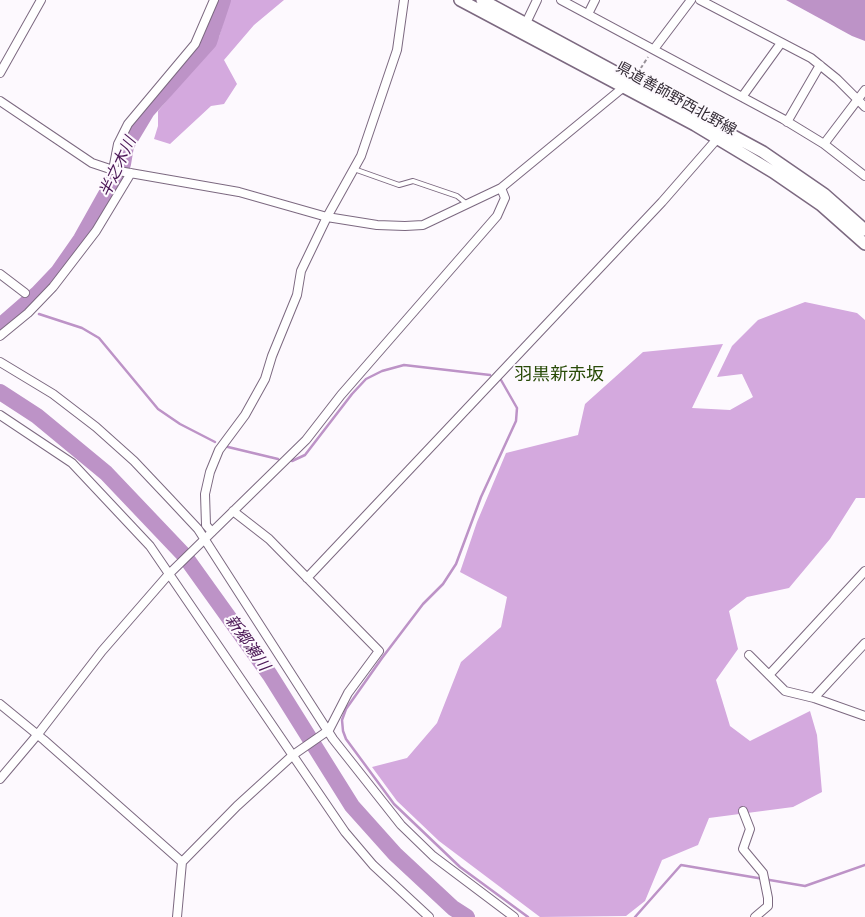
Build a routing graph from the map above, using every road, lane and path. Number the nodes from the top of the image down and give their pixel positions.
1 (41, 0) edge
2 (214, 0) edge
3 (404, 0) edge
4 (460, 0) edge
5 (482, 0) edge
6 (537, 0) edge
7 (561, 0) edge
8 (595, 0) edge
9 (691, 0) edge
10 (700, 0) edge
11 (588, 14) junction
12 (526, 24) junction
13 (781, 43) junction
14 (654, 50) junction
15 (820, 65) junction
16 (0, 73) edge
17 (628, 83) junction
18 (865, 90) edge
19 (742, 97) junction
20 (857, 100) junction
21 (0, 101) edge
22 (865, 107) edge
23 (787, 122) junction
24 (717, 138) junction
25 (824, 144) junction
26 (354, 169) junction
27 (113, 170) junction
28 (130, 173) junction
29 (865, 176) edge
30 (501, 188) junction
31 (467, 204) junction
32 (327, 216) junction
33 (865, 230) edge
34 (865, 244) edge
35 (0, 274) edge
36 (24, 293) dead end
37 (0, 336) edge
38 (0, 362) edge
39 (0, 415) edge
40 (233, 510) junction
41 (212, 532) junction
42 (203, 540) junction
43 (865, 571) edge
44 (169, 574) junction
45 (307, 578) junction
46 (865, 643) edge
47 (749, 655) dead end
48 (768, 674) junction
49 (814, 698) junction
50 (0, 704) edge
51 (865, 716) edge
52 (329, 730) junction
53 (38, 734) junction
54 (292, 755) junction
55 (0, 779) edge
56 (743, 811) dead end
57 (182, 862) junction
58 (177, 917) edge
59 (428, 917) edge
60 (514, 917) edge
61 (755, 917) edge

1 - 16 street
2 - 27 street
3 - 26 street
4 - 17 main road, 県道善師野西北野線
5 - 12 main road, 県道善師野西北野線
6 - 12 street
7 - 11 street
8 - 11 street
9 - 14 street
10 - 13 street
11 - 14 street
12 - 17 main road, 県道善師野西北野線
13 - 15 street
13 - 19 street
14 - 17 path
14 - 19 street
15 - 20 street
15 - 23 street
17 - 24 main road, 県道善師野西北野線
17 - 30 street
17 - 33 main road, 県道善師野西北野線
18 - 20 street
19 - 23 street
20 - 22 street
20 - 25 street
21 - 27 street
23 - 25 street
24 - 34 main road, 県道善師野西北野線
24 - 45 street
25 - 29 street
26 - 31 lane
26 - 32 street
27 - 28 street
28 - 32 street
28 - 37 street
30 - 31 street
30 - 40 street
31 - 32 street
32 - 41 street
35 - 36 street
38 - 42 street
39 - 44 street
40 - 41 street
40 - 45 street
41 - 42 street
42 - 44 street
42 - 52 street
43 - 48 street
44 - 53 street
44 - 54 street
45 - 52 street
46 - 49 street
47 - 48 street
48 - 49 street
49 - 51 street
50 - 53 street
52 - 54 street
52 - 60 street
53 - 55 street
53 - 57 street
54 - 57 street
54 - 59 street
56 - 61 street
57 - 58 street

